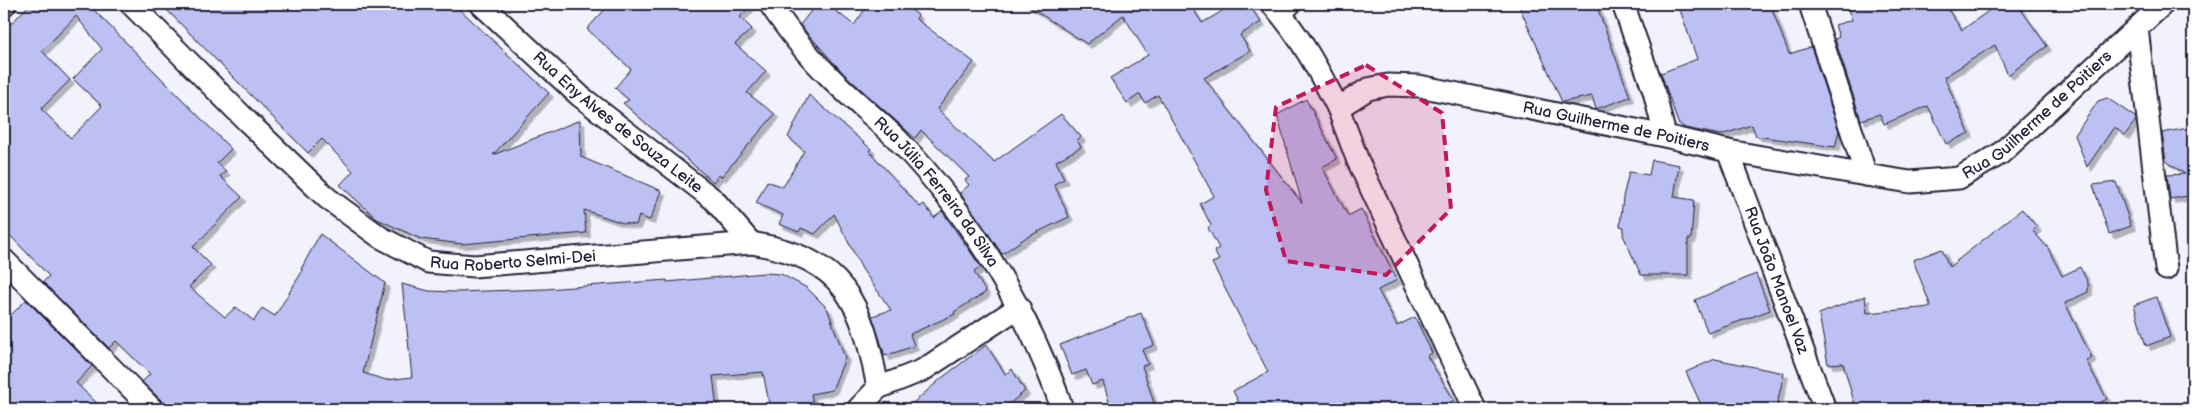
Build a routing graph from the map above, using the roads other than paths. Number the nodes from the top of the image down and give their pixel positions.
1 (131, 4) edge
2 (481, 4) edge
3 (770, 4) edge
4 (1623, 4) edge
5 (1810, 4) edge
6 (2163, 4) edge
7 (1284, 8) edge
8 (2137, 28) junction
9 (1338, 108) junction
10 (1665, 136) junction
11 (1728, 151) junction
12 (1866, 175) junction
13 (751, 243) junction
14 (4, 260) edge
15 (2166, 269) dead end
16 (1019, 307) junction
17 (878, 388) junction
18 (152, 409) edge
19 (858, 409) edge
20 (1062, 409) edge
21 (1475, 409) edge
22 (1825, 409) edge

1 - 13 street, Rua Roberto Selmi-Dei
2 - 13 street, Rua Eny Alves de Souza Leite
3 - 16 street, Rua Júlia Ferreira da Silva
4 - 10 street
5 - 12 street
6 - 8 street, Rua Guilherme de Poitiers
7 - 9 street
8 - 12 street, Rua Guilherme de Poitiers
8 - 15 street
9 - 10 street, Rua Guilherme de Poitiers
9 - 21 street
10 - 11 street, Rua Guilherme de Poitiers
11 - 12 street, Rua Guilherme de Poitiers
11 - 22 street, Rua João Manoel Vaz
13 - 17 street, Rua Roberto Selmi-Dei
14 - 18 street
16 - 17 street
16 - 20 street, Rua Júlia Ferreira da Silva
17 - 19 street

